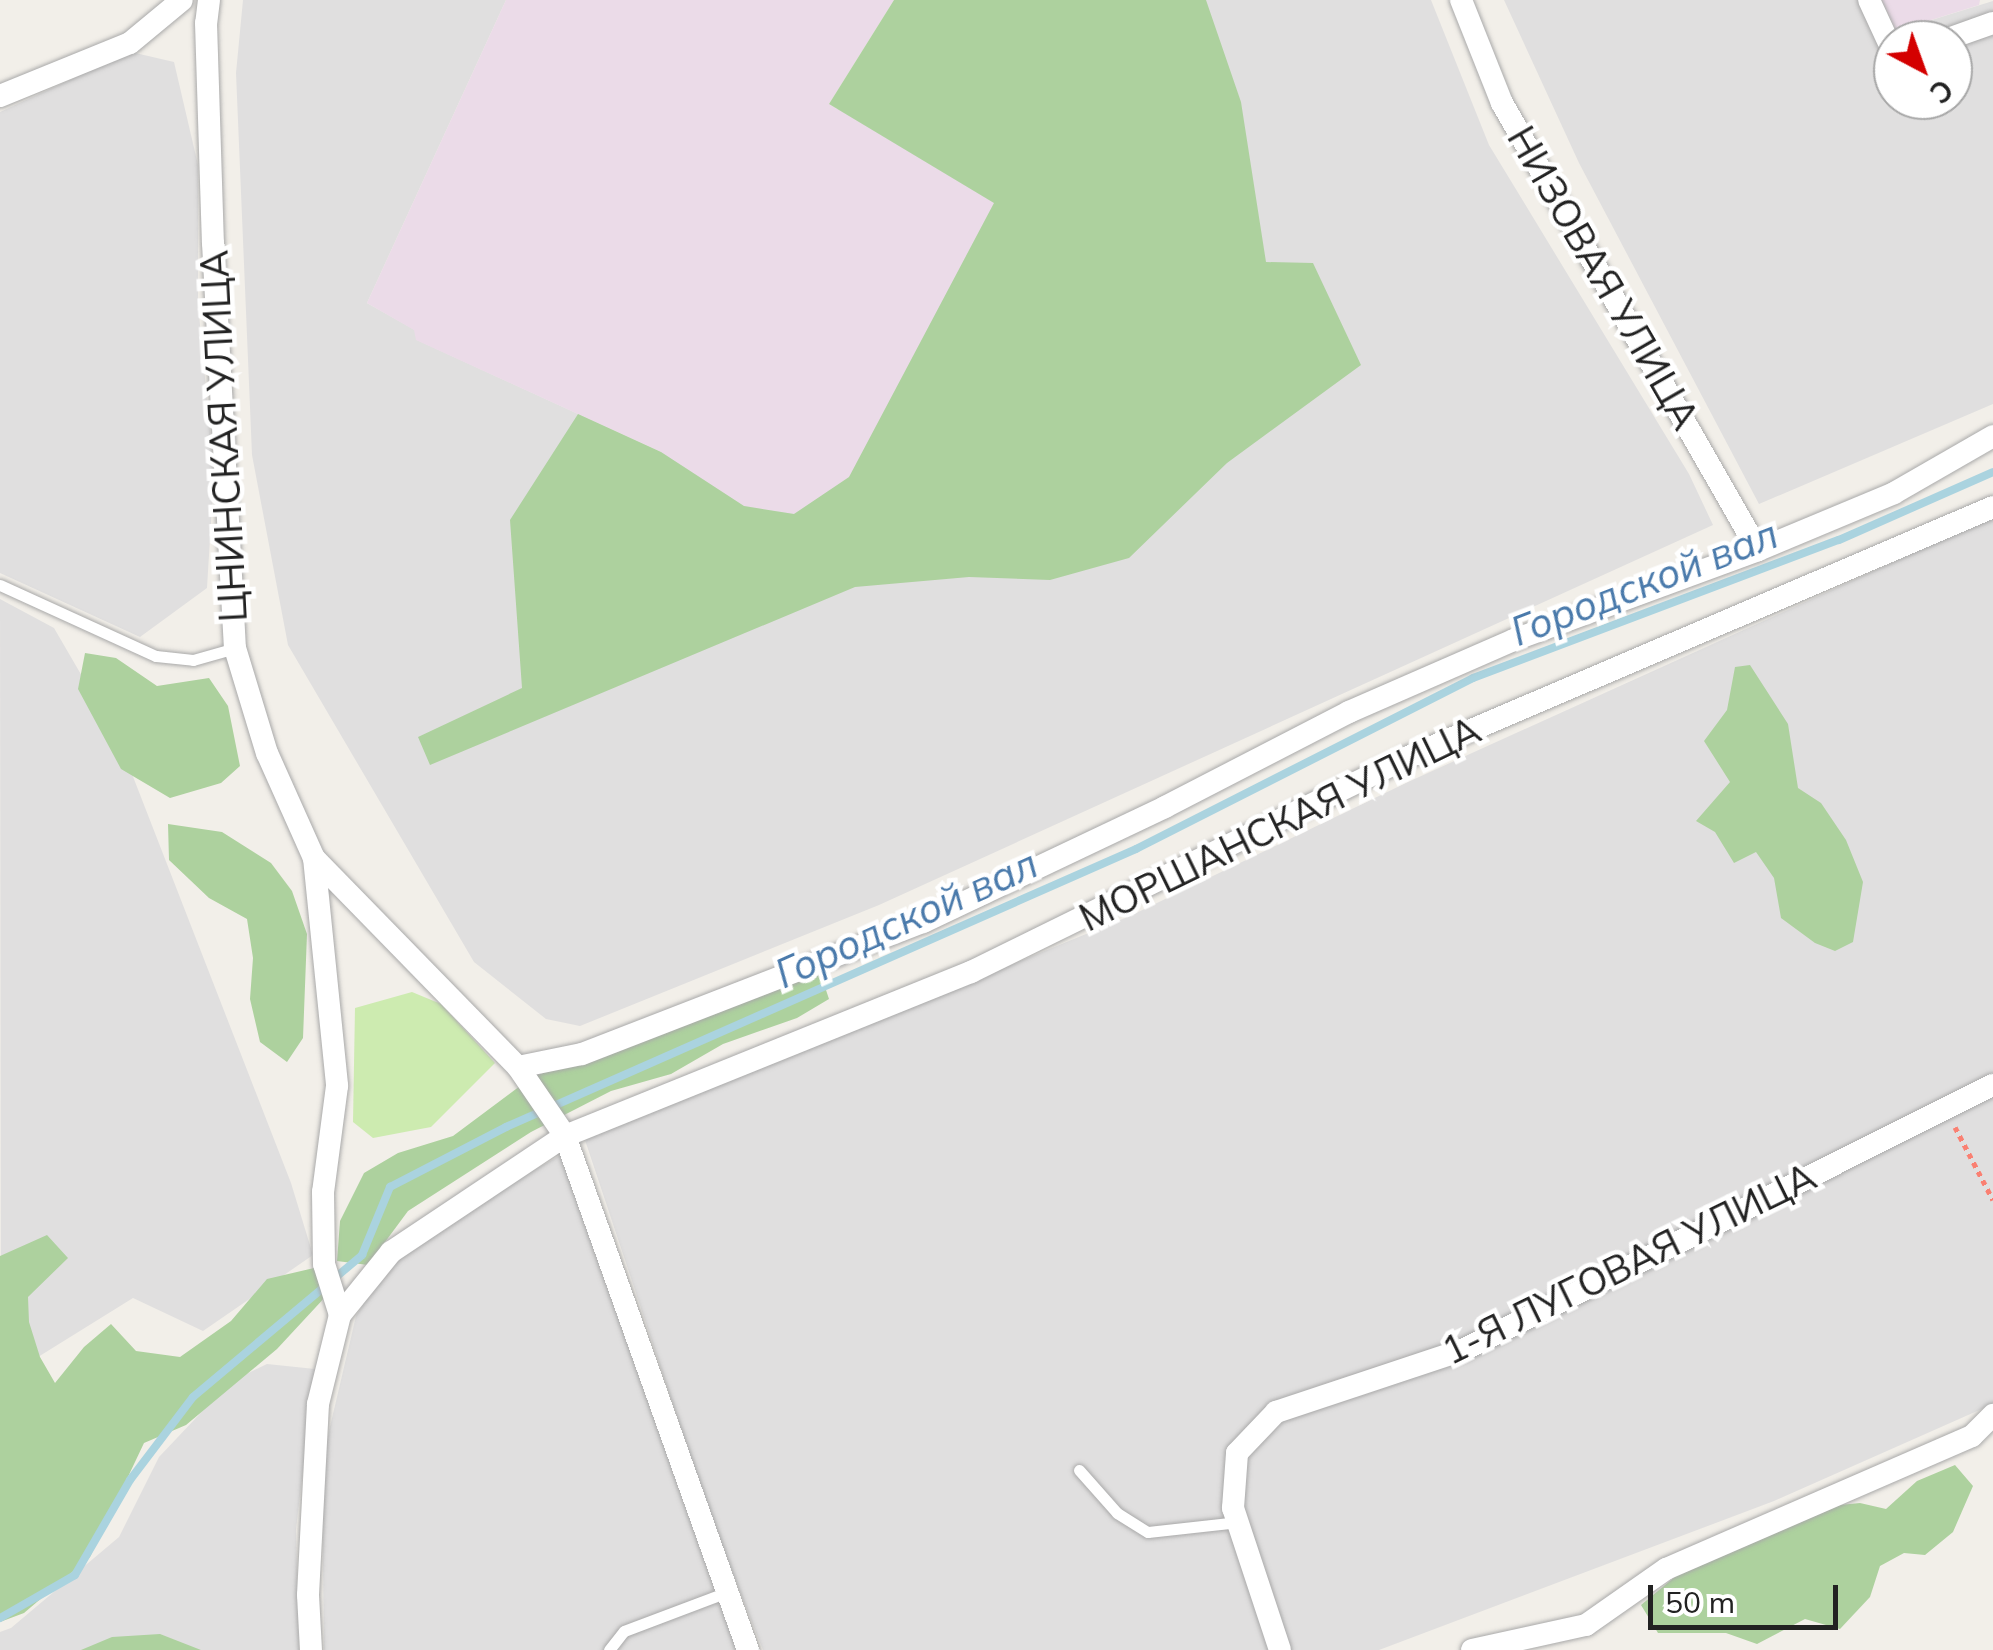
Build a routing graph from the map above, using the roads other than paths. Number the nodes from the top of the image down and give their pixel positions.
1 (182, 0) edge
2 (210, 0) edge
3 (1462, 0) edge
4 (0, 96) edge
5 (1993, 436) edge
6 (1993, 507) edge
7 (1758, 550) junction
8 (0, 585) edge
9 (235, 648) junction
10 (314, 858) junction
11 (518, 1067) junction
12 (1993, 1085) edge
13 (559, 1128) junction
14 (340, 1314) junction
15 (1993, 1415) edge
16 (1079, 1470) dead end
17 (1238, 1522) junction
18 (727, 1592) junction
19 (311, 1650) edge
20 (609, 1650) edge
21 (748, 1650) edge
22 (1280, 1650) edge
23 (1472, 1650) edge

1 - 4 street
2 - 9 street, ЦНИНСКАЯ УЛИЦА
3 - 7 street, НИЗОВАЯ УЛИЦА
5 - 7 street, МОРШАНСКАЯ УЛИЦА
6 - 13 street, МОРШАНСКАЯ УЛИЦА
7 - 11 street, МОРШАНСКАЯ УЛИЦА
8 - 9 lane
9 - 10 street, ЦНИНСКАЯ УЛИЦА
10 - 11 street, ЦНИНСКАЯ УЛИЦА
10 - 14 street, ЦНИНСКАЯ УЛИЦА
11 - 13 street, ЦНИНСКАЯ УЛИЦА
12 - 17 street, 1-Я ЛУГОВАЯ УЛИЦА
13 - 14 street, МОРШАНСКАЯ УЛИЦА
13 - 18 street, ЦНИНСКАЯ УЛИЦА
14 - 19 street
15 - 23 street
16 - 17 lane
17 - 22 street, 1-Я ЛУГОВАЯ УЛИЦА
18 - 20 lane
18 - 21 street, ЦНИНСКАЯ УЛИЦА

